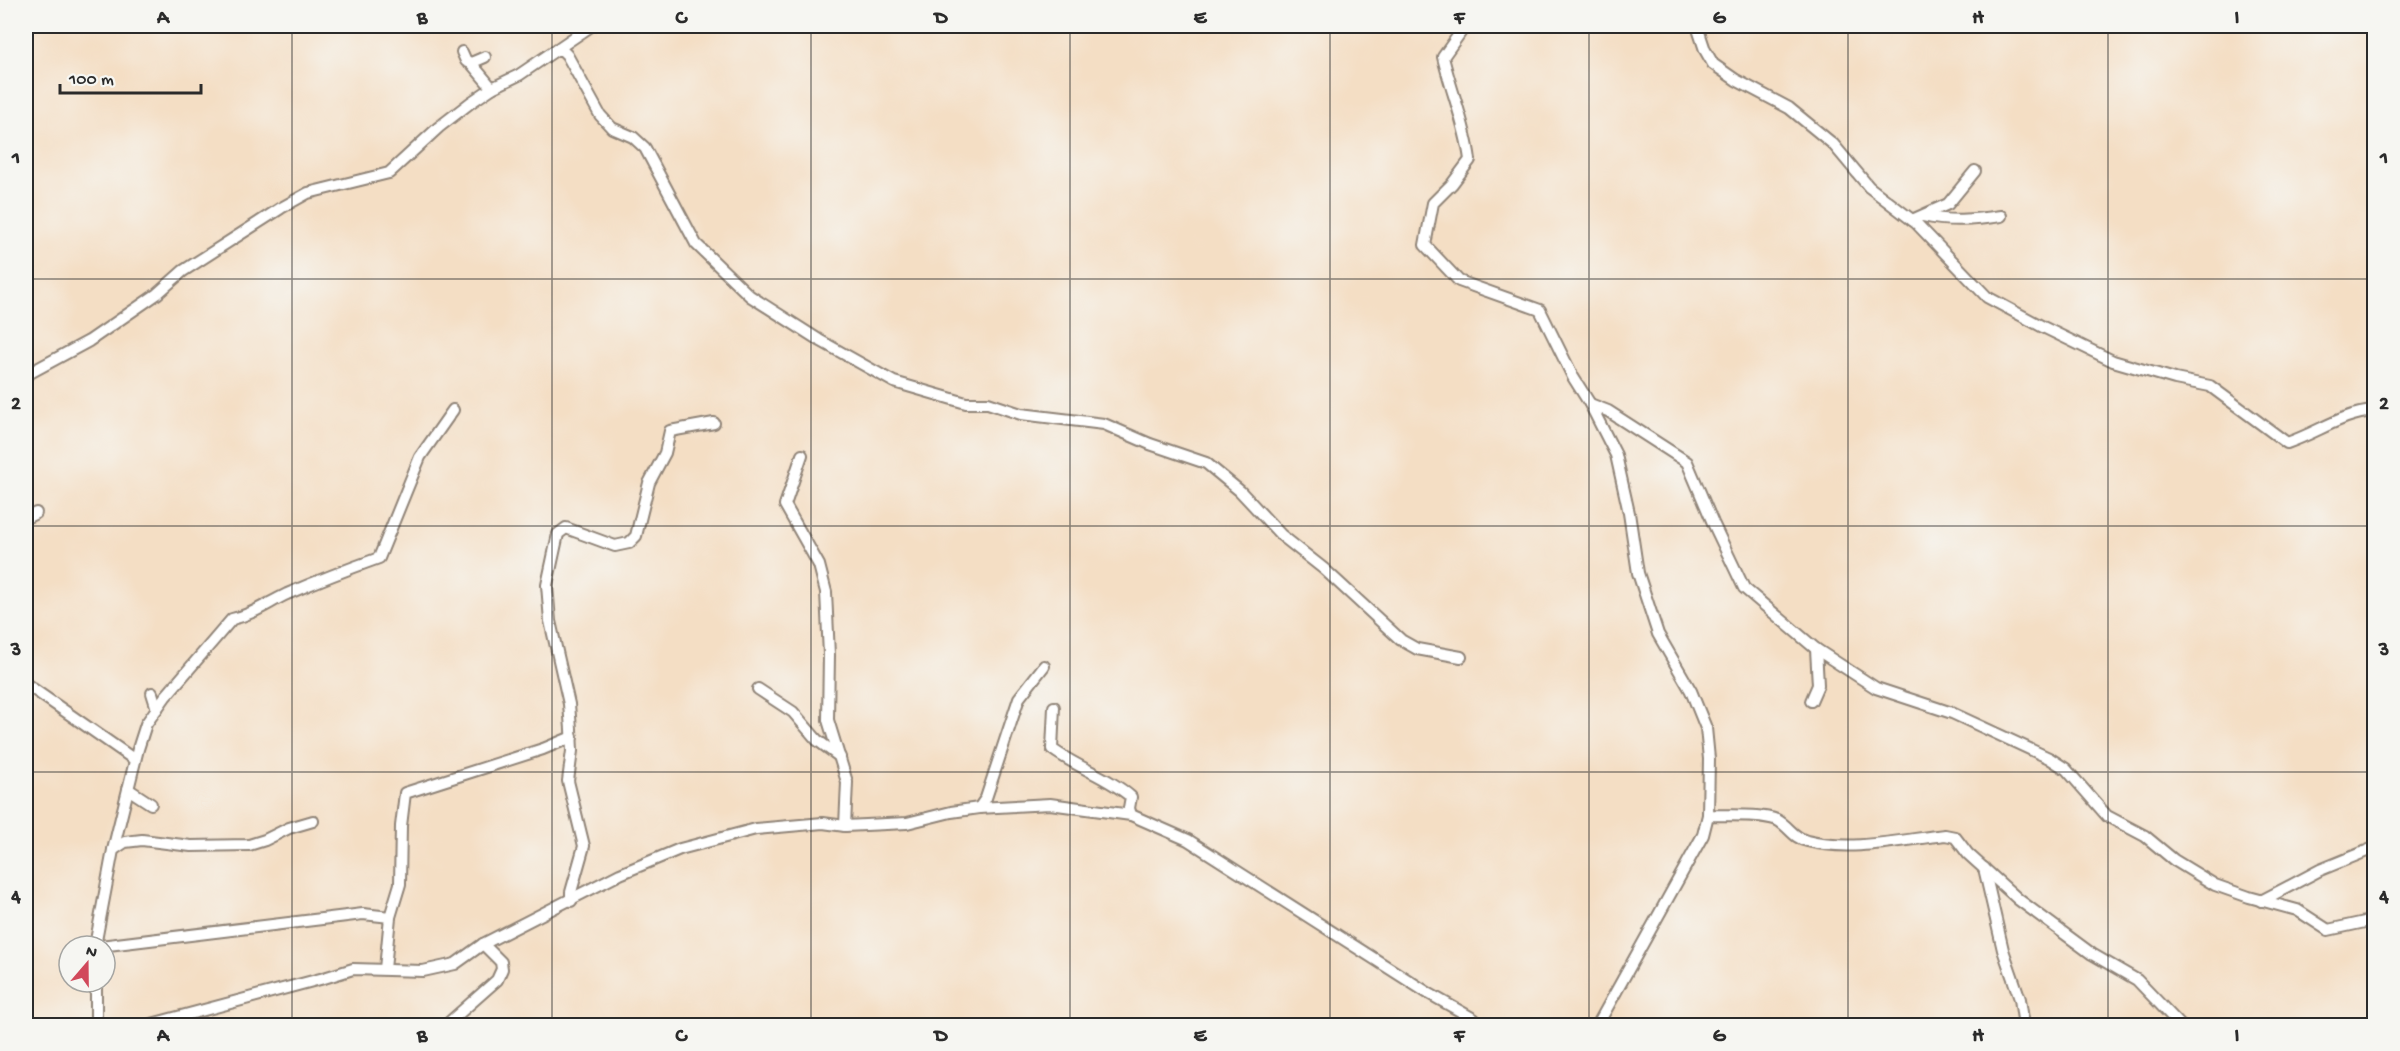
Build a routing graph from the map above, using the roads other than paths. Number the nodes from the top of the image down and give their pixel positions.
1 (591, 26) edge
2 (1465, 26) edge
3 (1702, 26) edge
4 (556, 50) junction
5 (462, 52) dead end
6 (485, 57) dead end
7 (471, 63) junction
8 (492, 88) junction
9 (1975, 171) dead end
10 (2001, 216) dead end
11 (1917, 218) junction
12 (26, 375) edge
13 (1590, 404) junction
14 (453, 410) dead end
15 (2374, 411) edge
16 (714, 423) dead end
17 (802, 455) dead end
18 (36, 513) dead end
19 (26, 518) edge
20 (1816, 649) junction
21 (1461, 657) dead end
22 (1044, 666) dead end
23 (26, 684) edge
24 (758, 689) dead end
25 (152, 693) dead end
26 (1811, 700) dead end
27 (1054, 707) dead end
28 (157, 709) junction
29 (572, 737) junction
30 (840, 757) junction
31 (135, 760) junction
32 (128, 789) junction
33 (151, 804) dead end
34 (979, 808) junction
35 (1131, 815) junction
36 (1708, 815) junction
37 (313, 821) dead end
38 (845, 826) junction
39 (2374, 848) edge
40 (113, 850) junction
41 (1984, 868) junction
42 (571, 901) junction
43 (2261, 901) junction
44 (390, 917) junction
45 (2374, 920) edge
46 (97, 934) edge
47 (117, 944) edge
48 (483, 944) junction
49 (385, 969) junction
50 (96, 994) edge
51 (1474, 1019) dead end
52 (96, 1026) edge
53 (144, 1026) edge
54 (445, 1026) edge
55 (1597, 1026) edge
56 (2024, 1026) edge
57 (2181, 1026) edge

1 - 4 street
2 - 13 street
3 - 11 street
4 - 8 street
4 - 21 street
5 - 7 street
6 - 7 street
7 - 8 street
8 - 12 street
9 - 11 street
10 - 11 street
11 - 15 street
13 - 20 street
13 - 36 street
14 - 28 street
16 - 29 street
17 - 30 street
18 - 19 street
20 - 26 street
20 - 43 street
22 - 34 street
23 - 31 street
24 - 30 street
25 - 28 street
27 - 35 street
28 - 31 street
29 - 42 street
29 - 44 street
30 - 38 street
31 - 32 street
32 - 33 street
32 - 40 street
34 - 35 street
34 - 38 street
35 - 51 street
36 - 41 street
36 - 55 street
37 - 40 street
38 - 42 street
39 - 43 street
40 - 46 street
41 - 56 street
41 - 57 street
42 - 48 street
43 - 45 street
44 - 47 street
44 - 49 street
48 - 49 street
48 - 54 street
49 - 53 street
50 - 52 street

